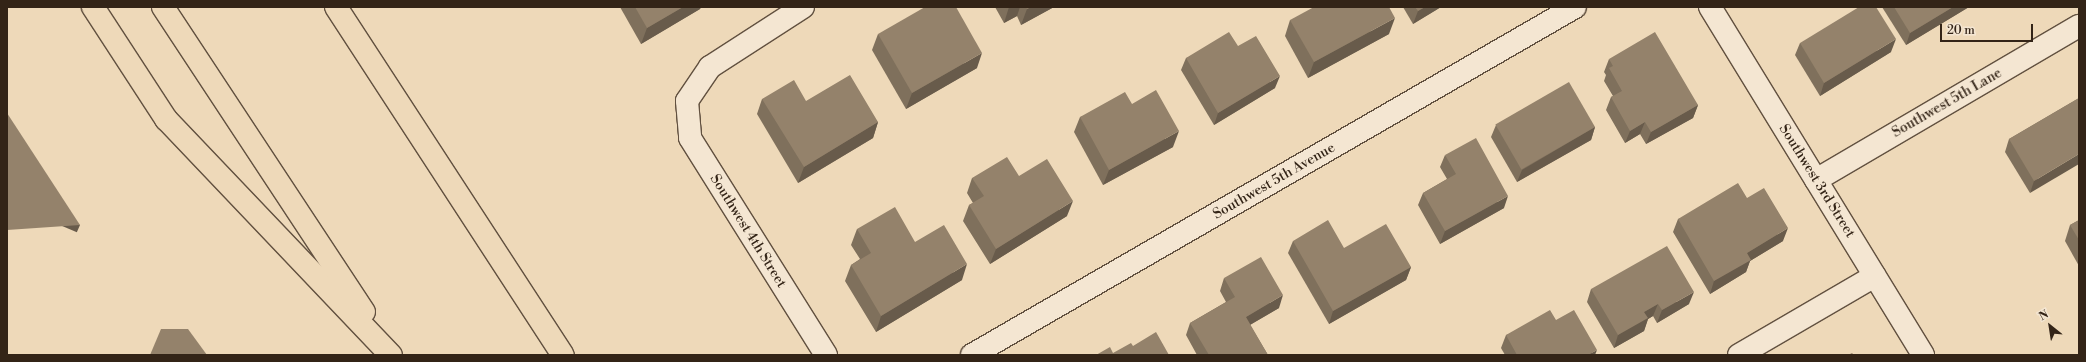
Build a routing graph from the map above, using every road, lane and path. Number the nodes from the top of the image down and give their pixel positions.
1 (93, 7) edge
2 (164, 7) edge
3 (336, 7) edge
4 (351, 7) edge
5 (1575, 7) edge
6 (1710, 7) edge
7 (797, 8) edge
8 (2079, 26) edge
9 (360, 44) junction
10 (1816, 180) junction
11 (1875, 276) junction
12 (391, 355) edge
13 (563, 355) edge
14 (826, 355) edge
15 (972, 355) edge
16 (1739, 355) edge
17 (1923, 355) edge

1 - 12 highway
2 - 12 highway
3 - 9 highway
4 - 9 highway
5 - 15 street, Southwest 5th Avenue
6 - 10 street, Southwest 3rd Street
7 - 14 street, Southwest 4th Street
8 - 10 street, Southwest 5th Lane
9 - 13 highway
10 - 11 street, Southwest 3rd Street
11 - 16 street
11 - 17 street, Southwest 3rd Street

